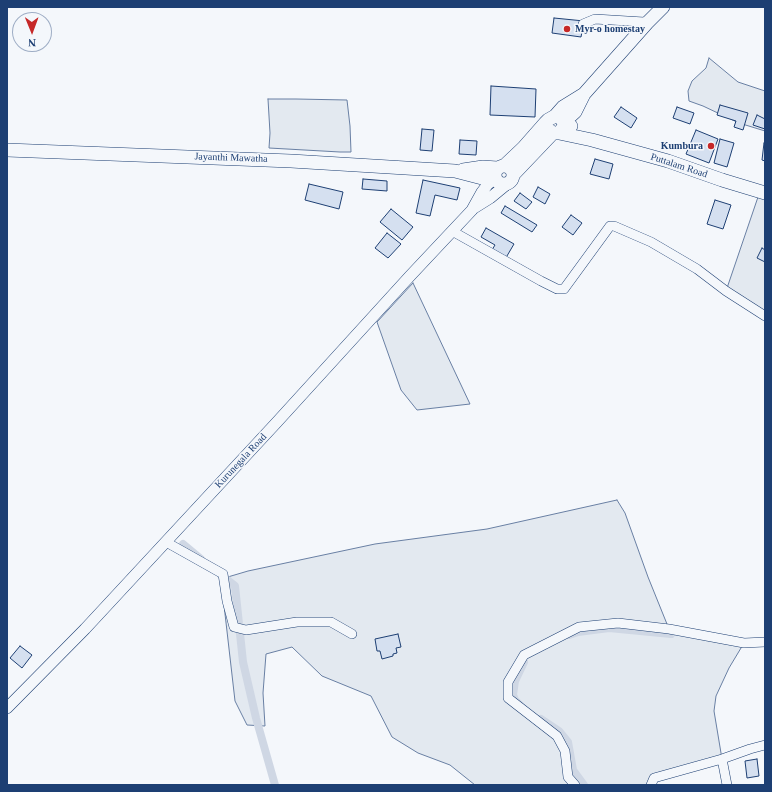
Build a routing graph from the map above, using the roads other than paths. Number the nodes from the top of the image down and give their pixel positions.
1 (663, 7) edge
2 (647, 23) junction
3 (583, 24) dead end
4 (555, 126) junction
5 (7, 150) edge
6 (502, 175) junction
7 (765, 193) edge
8 (452, 231) junction
9 (765, 316) edge
10 (166, 542) junction
11 (352, 634) dead end
12 (765, 642) edge
13 (7, 708) edge
14 (765, 745) edge
15 (722, 759) junction
16 (575, 785) edge
17 (651, 785) edge
18 (727, 785) edge

1 - 2 highway
2 - 3 street
2 - 4 highway
4 - 6 highway
4 - 7 highway, Puttalam Road
5 - 6 highway, Jayanthi Mawatha
6 - 8 main road, Kurunegala Road
8 - 9 street
8 - 10 main road, Kurunegala Road
10 - 11 street
10 - 13 main road, Kurunegala Road
12 - 16 street
14 - 15 street
15 - 17 street
15 - 18 street

